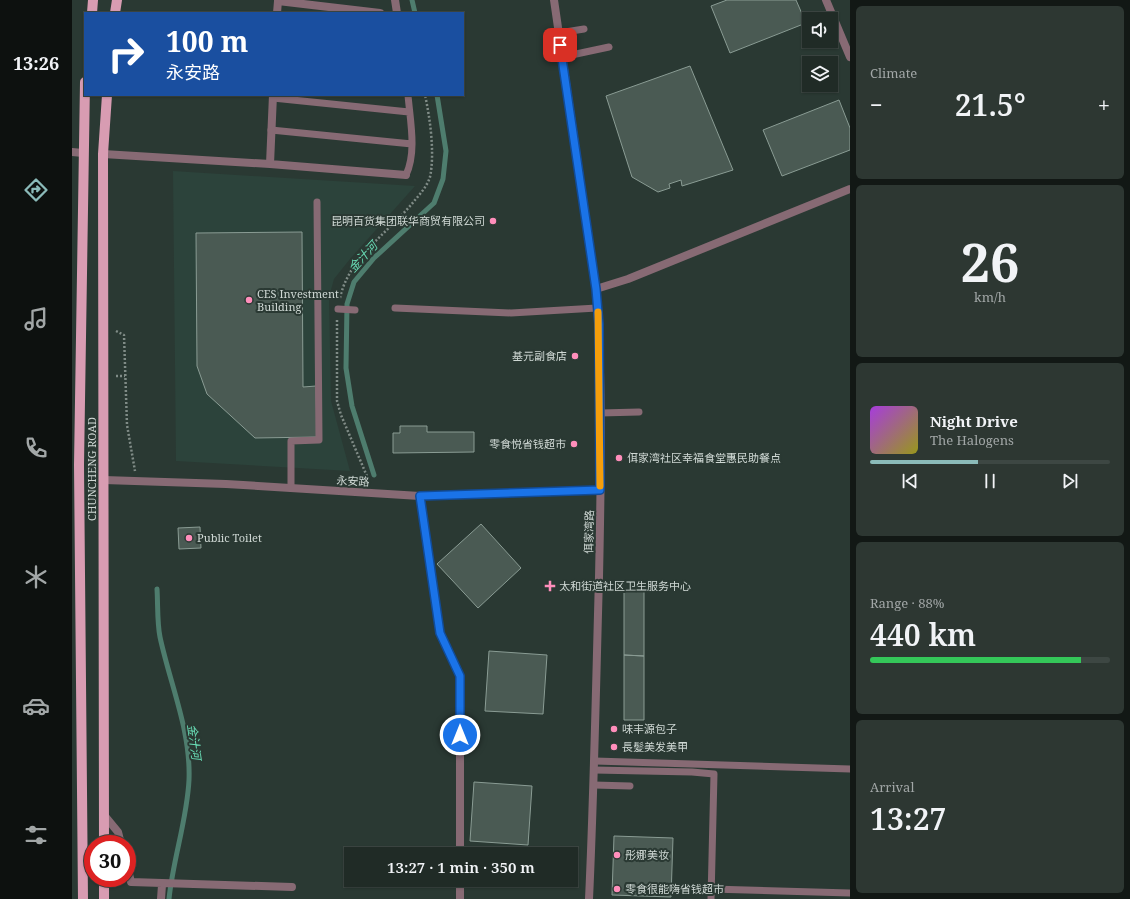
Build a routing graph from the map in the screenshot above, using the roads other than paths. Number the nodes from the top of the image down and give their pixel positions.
1 (93, 0) edge
2 (117, 0) edge
3 (395, 0) edge
4 (554, 0) edge
5 (826, 0) edge
6 (92, 12) edge
7 (115, 12) edge
8 (277, 12) edge
9 (372, 12) edge
10 (397, 12) edge
11 (584, 29) dead end
12 (559, 33) junction
13 (609, 47) dead end
14 (562, 57) junction
15 (850, 57) edge
16 (85, 96) edge
17 (107, 96) edge
18 (273, 96) edge
19 (408, 96) edge
20 (409, 112) junction
21 (271, 130) junction
22 (412, 144) junction
23 (72, 152) edge
24 (83, 153) junction
25 (104, 154) junction
26 (270, 164) junction
27 (406, 175) joint
28 (850, 188) edge
29 (317, 202) dead end
30 (596, 289) junction
31 (395, 308) dead end
32 (597, 308) junction
33 (338, 309) road end
34 (355, 310) dead end
35 (639, 412) dead end
36 (600, 413) junction
37 (104, 480) junction
38 (291, 488) junction
39 (600, 490) junction
40 (420, 496) junction
41 (595, 761) junction
42 (850, 769) edge
43 (594, 770) junction
44 (594, 785) junction
45 (630, 786) dead end
46 (104, 815) junction
47 (104, 835) edge
48 (119, 835) edge
49 (460, 847) edge
50 (136, 882) edge
51 (162, 884) junction
52 (104, 887) edge
53 (292, 887) dead end
54 (460, 887) edge
55 (711, 889) junction
56 (850, 894) edge
57 (83, 899) edge
58 (104, 899) edge
59 (161, 899) edge
60 (460, 899) edge
61 (589, 899) edge
62 (711, 899) edge

1 - 6 main road
2 - 7 main road
3 - 10 street
4 - 12 street, 佴家湾路
5 - 15 street
8 - 9 street
11 - 12 lane
12 - 14 street, 佴家湾路
13 - 14 lane
14 - 30 street, 佴家湾路
16 - 24 main road, CHUNCHENG ROAD
17 - 25 main road, CHUNCHENG ROAD
18 - 20 lane
18 - 21 street
19 - 20 lane
20 - 22 lane
21 - 22 lane
21 - 26 street
22 - 27 lane
23 - 24 street
24 - 57 main road, CHUNCHENG ROAD
25 - 26 street
25 - 37 main road, CHUNCHENG ROAD
26 - 27 street
28 - 30 street
29 - 38 lane
30 - 32 street, 佴家湾路
31 - 32 lane
32 - 36 street, 佴家湾路
33 - 34 lane
35 - 36 lane
36 - 39 street, 佴家湾路
37 - 38 street, 永安路
37 - 46 main road, CHUNCHENG ROAD
38 - 40 street, 永安路
39 - 40 street, 永安路
39 - 41 street, 佴家湾路
40 - 49 street
41 - 42 lane
41 - 43 street, 佴家湾路
43 - 44 street, 佴家湾路
43 - 55 lane
44 - 45 lane
44 - 61 street, 佴家湾路
46 - 47 main road, CHUNCHENG ROAD
46 - 48 street
50 - 51 street
51 - 53 street
51 - 59 street
52 - 58 main road
54 - 60 street
55 - 56 lane
55 - 62 lane

